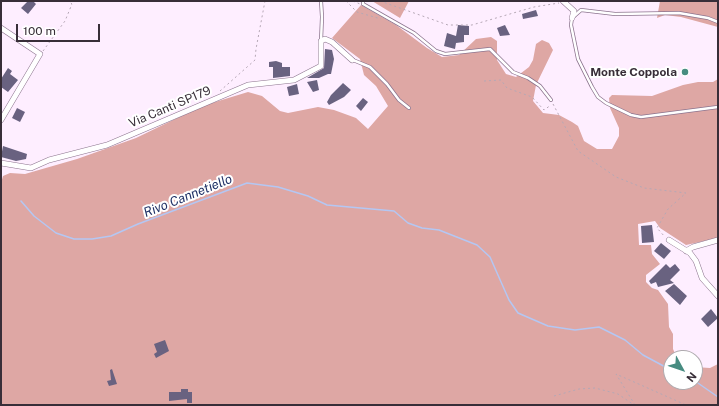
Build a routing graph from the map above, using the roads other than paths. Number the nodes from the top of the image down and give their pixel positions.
1 (321, 1) edge
2 (562, 1) edge
3 (362, 2) edge
4 (572, 18) junction
5 (718, 22) edge
6 (1, 28) edge
7 (321, 41) junction
8 (352, 60) joint
9 (550, 100) road end
10 (718, 107) edge
11 (409, 108) dead end
12 (1, 120) edge
13 (1, 163) edge
14 (669, 240) road end
15 (718, 240) edge
16 (686, 251) junction
17 (718, 296) edge

1 - 7 lane
2 - 4 street
3 - 9 lane
4 - 5 lane
4 - 10 lane
6 - 12 street
7 - 8 street
7 - 13 street, Via Canti SP179
8 - 11 lane
14 - 16 street
15 - 16 street
16 - 17 street

